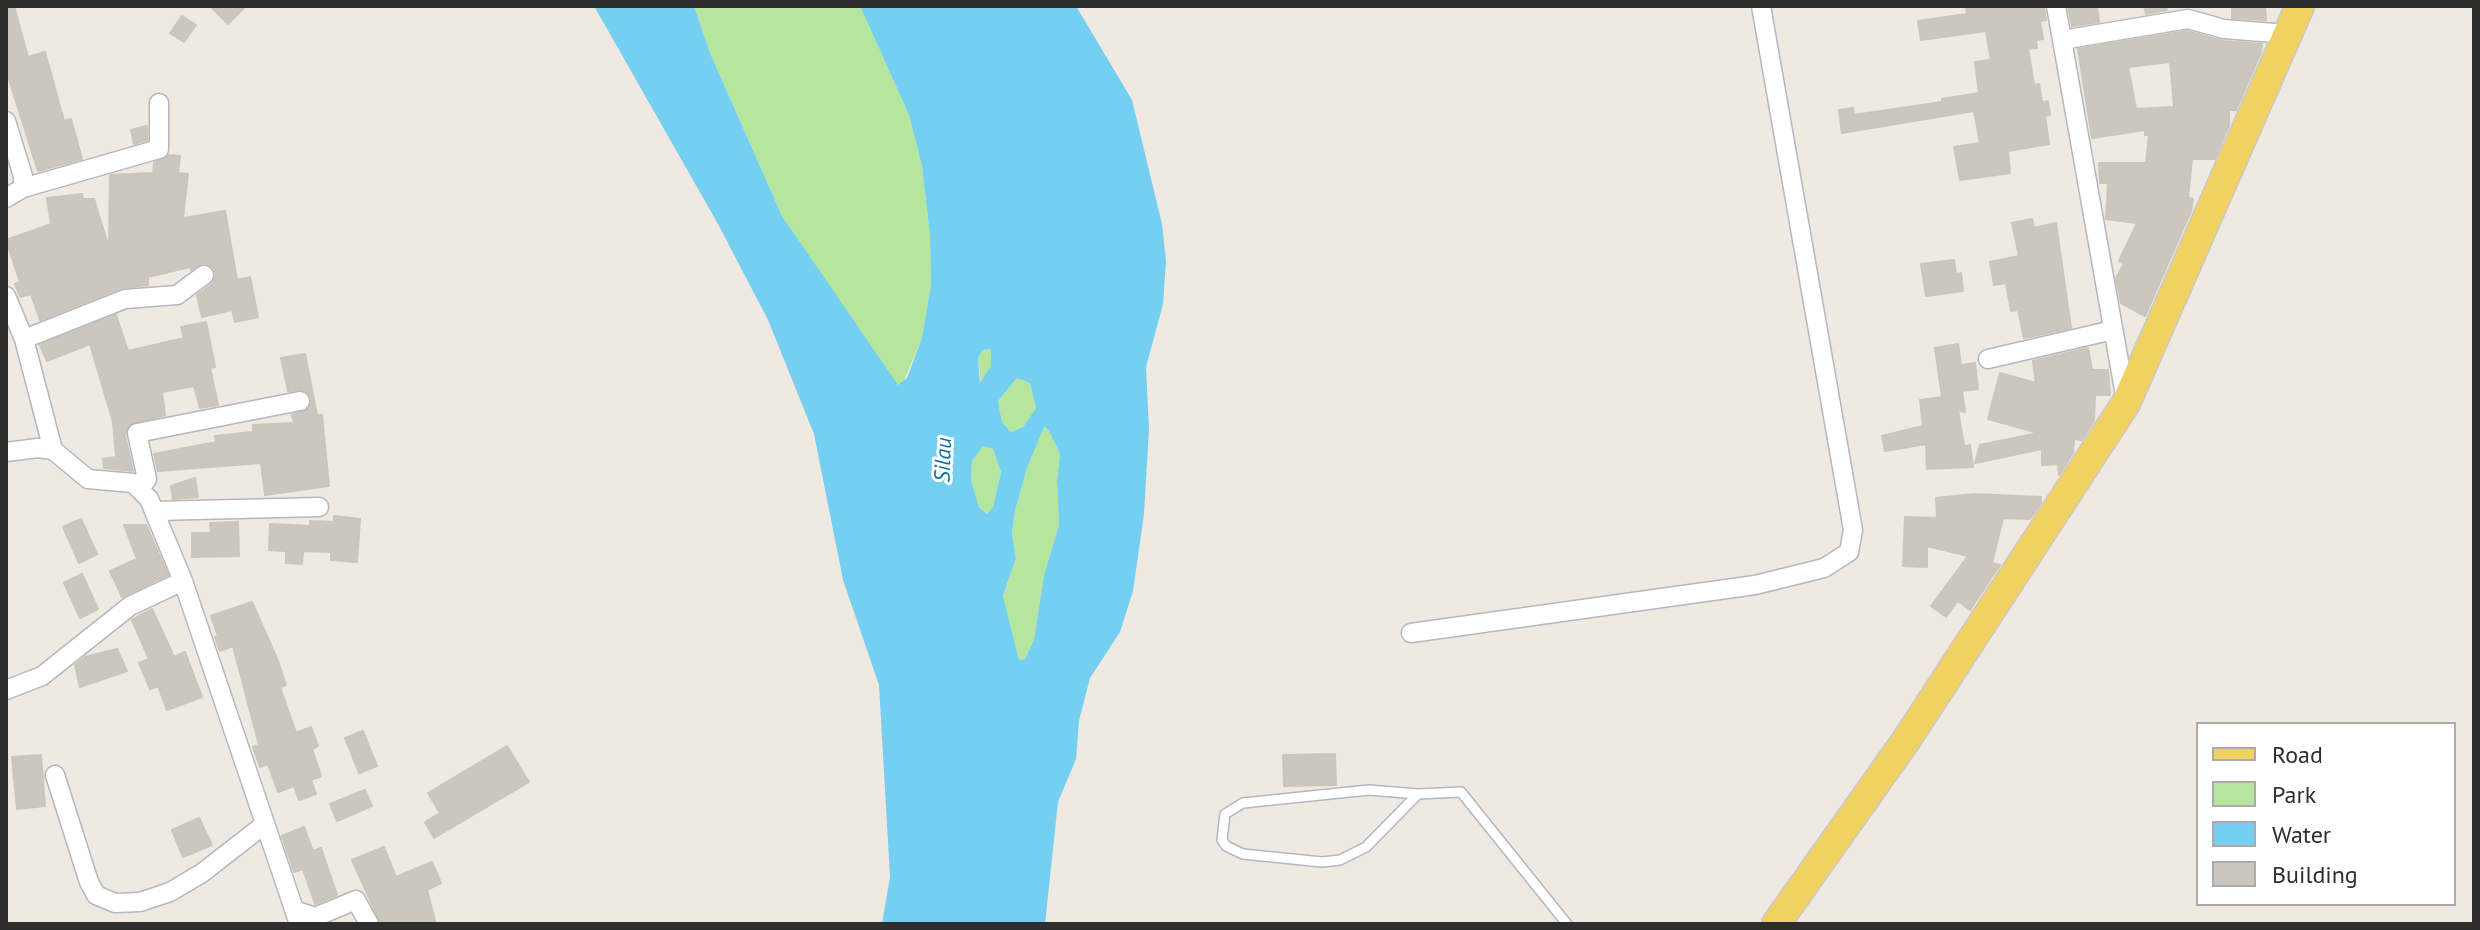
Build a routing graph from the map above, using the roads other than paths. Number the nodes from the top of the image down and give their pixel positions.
1 (1761, 6) edge
2 (2056, 6) edge
3 (2300, 6) edge
4 (2287, 34) junction
5 (2062, 40) junction
6 (159, 103) dead end
7 (6, 121) edge
8 (23, 188) junction
9 (6, 198) edge
10 (204, 275) dead end
11 (6, 296) edge
12 (2113, 330) junction
13 (24, 339) junction
14 (1988, 359) dead end
15 (300, 401) dead end
16 (2126, 403) junction
17 (53, 450) junction
18 (6, 452) edge
19 (140, 489) junction
20 (319, 507) dead end
21 (155, 511) junction
22 (183, 581) junction
23 (1411, 633) dead end
24 (6, 690) edge
25 (55, 775) dead end
26 (1418, 794) junction
27 (265, 824) junction
28 (297, 917) edge
29 (369, 924) edge
30 (1567, 924) edge
31 (1776, 924) edge

1 - 23 street
2 - 5 street
3 - 4 main road
4 - 5 street
4 - 16 main road
5 - 12 street
6 - 8 street
7 - 8 street
8 - 9 street
10 - 13 street
11 - 13 street
12 - 14 street
12 - 16 street
13 - 17 street
15 - 19 street
16 - 31 main road
17 - 18 street
17 - 19 street
19 - 21 street
20 - 21 street
21 - 22 street
22 - 24 street
22 - 27 street
25 - 27 street
26 - 26 lane
26 - 30 lane
27 - 28 street
28 - 29 street

